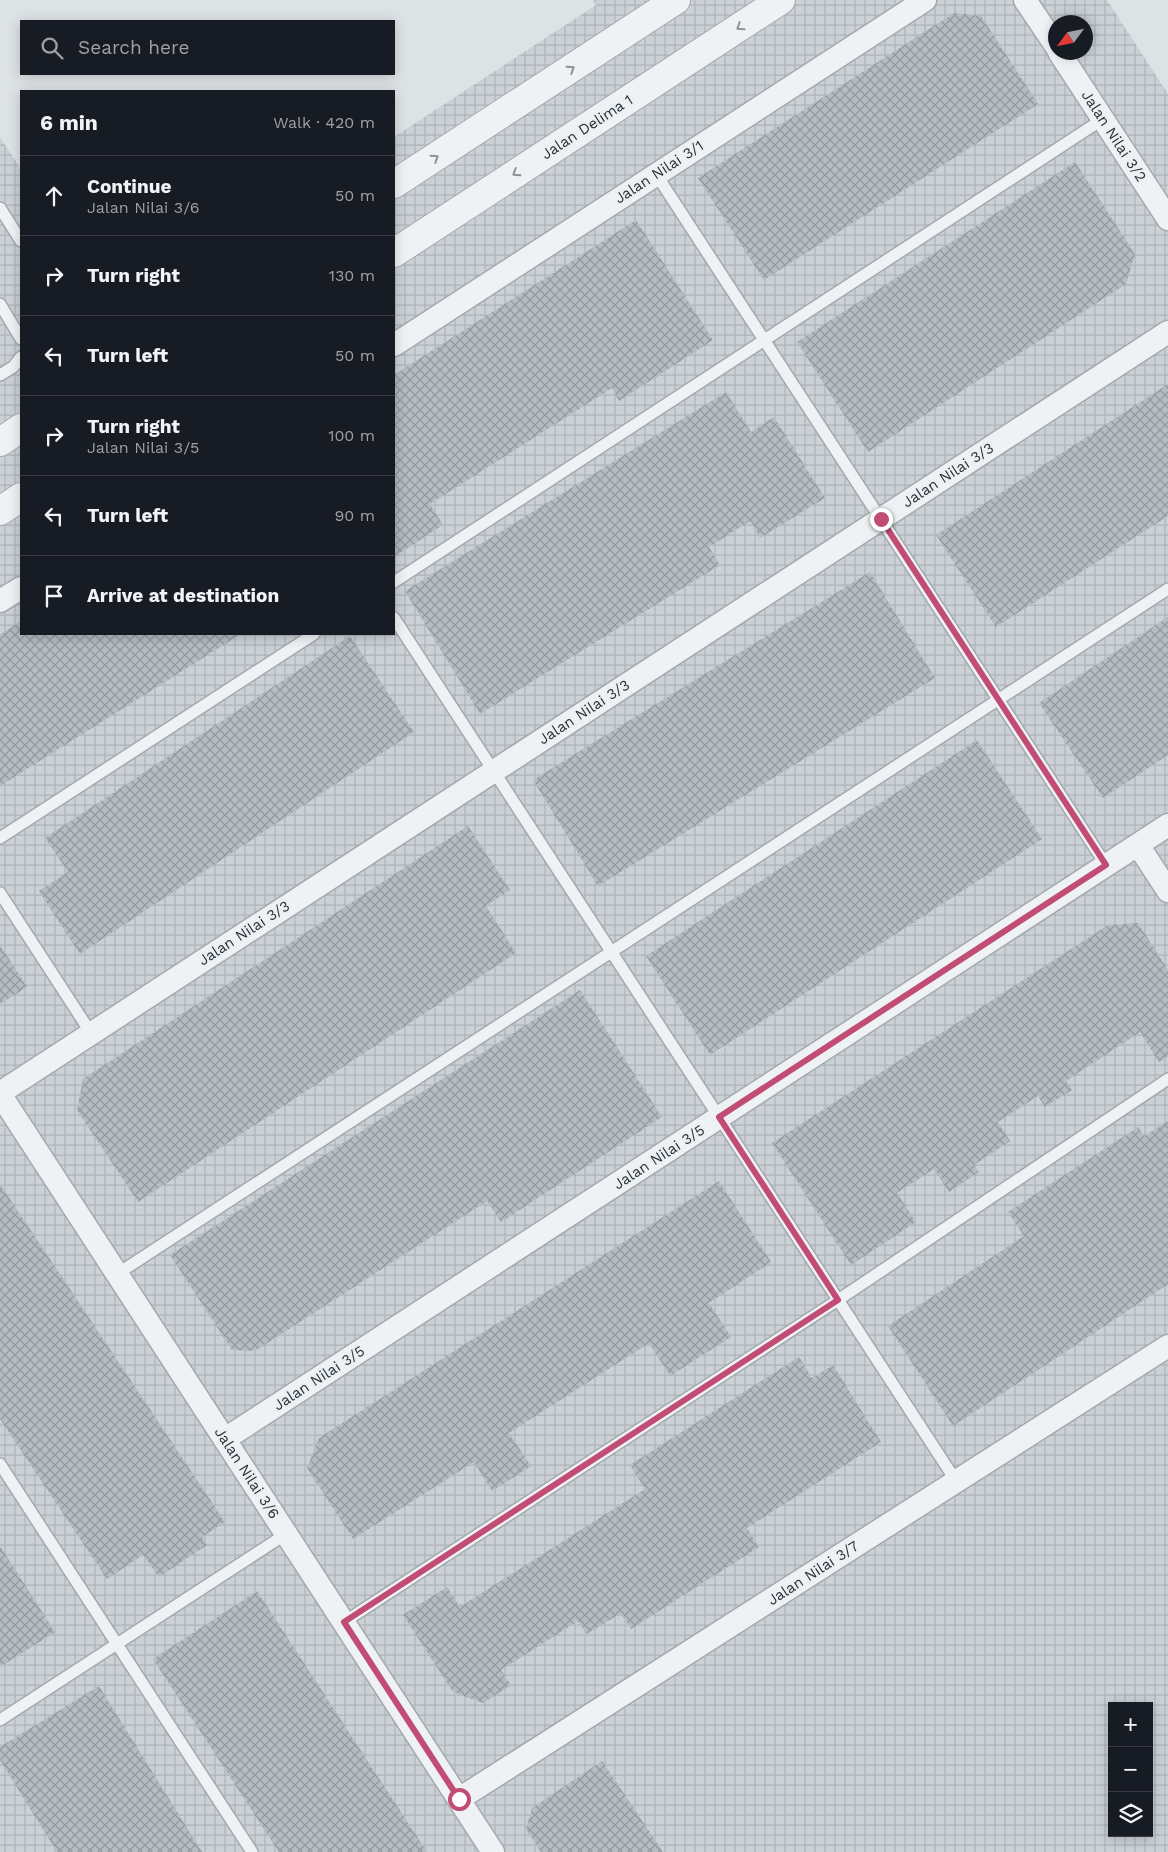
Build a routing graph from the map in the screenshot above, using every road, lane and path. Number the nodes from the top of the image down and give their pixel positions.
1 (781, 0) edge
2 (924, 0) edge
3 (1025, 0) edge
4 (665, 3) edge
5 (1048, 34) edge
6 (1064, 60) edge
7 (1103, 119) junction
8 (656, 174) junction
9 (395, 183) edge
10 (0, 208) edge
11 (1168, 219) edge
12 (20, 239) edge
13 (395, 252) edge
14 (0, 304) edge
15 (1168, 332) edge
16 (20, 337) edge
17 (764, 340) junction
18 (395, 344) edge
19 (20, 358) edge
20 (0, 376) edge
21 (20, 429) edge
22 (0, 442) edge
23 (20, 498) edge
24 (0, 511) edge
25 (881, 519) junction
26 (395, 581) edge
27 (20, 589) edge
28 (1168, 590) edge
29 (0, 602) edge
30 (395, 620) edge
31 (312, 635) edge
32 (998, 700) junction
33 (494, 771) junction
34 (1168, 825) edge
35 (0, 838) edge
36 (1138, 845) junction
37 (1106, 865) junction
38 (1168, 891) edge
39 (0, 893) edge
40 (611, 952) junction
41 (91, 1033) junction
42 (1168, 1079) edge
43 (0, 1094) edge
44 (719, 1117) junction
45 (117, 1274) junction
46 (838, 1300) junction
47 (1168, 1346) edge
48 (225, 1439) junction
49 (0, 1464) edge
50 (956, 1482) junction
51 (286, 1534) junction
52 (344, 1622) junction
53 (117, 1644) junction
54 (0, 1720) edge
55 (459, 1799) junction
56 (252, 1852) edge
57 (493, 1852) edge

1 -> 13 street, Jalan Delima 1
2 - 8 street, Jalan Nilai 3/1
3 - 5 street
9 -> 4 street
6 - 7 street, Jalan Nilai 3/2
7 - 11 street, Jalan Nilai 3/2
7 - 17 lane
8 - 17 lane
8 - 18 street, Jalan Nilai 3/1
10 - 12 lane
14 - 16 lane
15 - 25 street, Jalan Nilai 3/3
17 - 25 lane
17 - 26 lane
19 - 20 lane
21 - 22 street
23 - 24 street
25 - 32 lane
25 - 33 street, Jalan Nilai 3/3
27 - 29 street
28 - 32 lane
30 - 33 lane
31 - 35 lane
32 - 37 lane
32 - 40 lane
33 - 40 lane
33 - 41 street, Jalan Nilai 3/3
34 - 36 street, Jalan Nilai 3/5
36 - 37 street, Jalan Nilai 3/5
36 - 38 street
37 - 44 street, Jalan Nilai 3/5
39 - 41 lane
40 - 44 lane
40 - 45 lane
41 - 43 street, Jalan Nilai 3/3
42 - 46 lane
43 - 45 street, Jalan Nilai 3/6
44 - 46 lane
44 - 48 street, Jalan Nilai 3/5
45 - 48 street, Jalan Nilai 3/6
46 - 50 lane
46 - 52 lane
47 - 50 street, Jalan Nilai 3/7
48 - 51 street, Jalan Nilai 3/6
49 - 53 lane
50 - 55 street, Jalan Nilai 3/7
51 - 52 street, Jalan Nilai 3/6
51 - 53 lane
52 - 55 street, Jalan Nilai 3/6
53 - 54 lane
53 - 56 lane
55 - 57 street, Jalan Nilai 3/6

